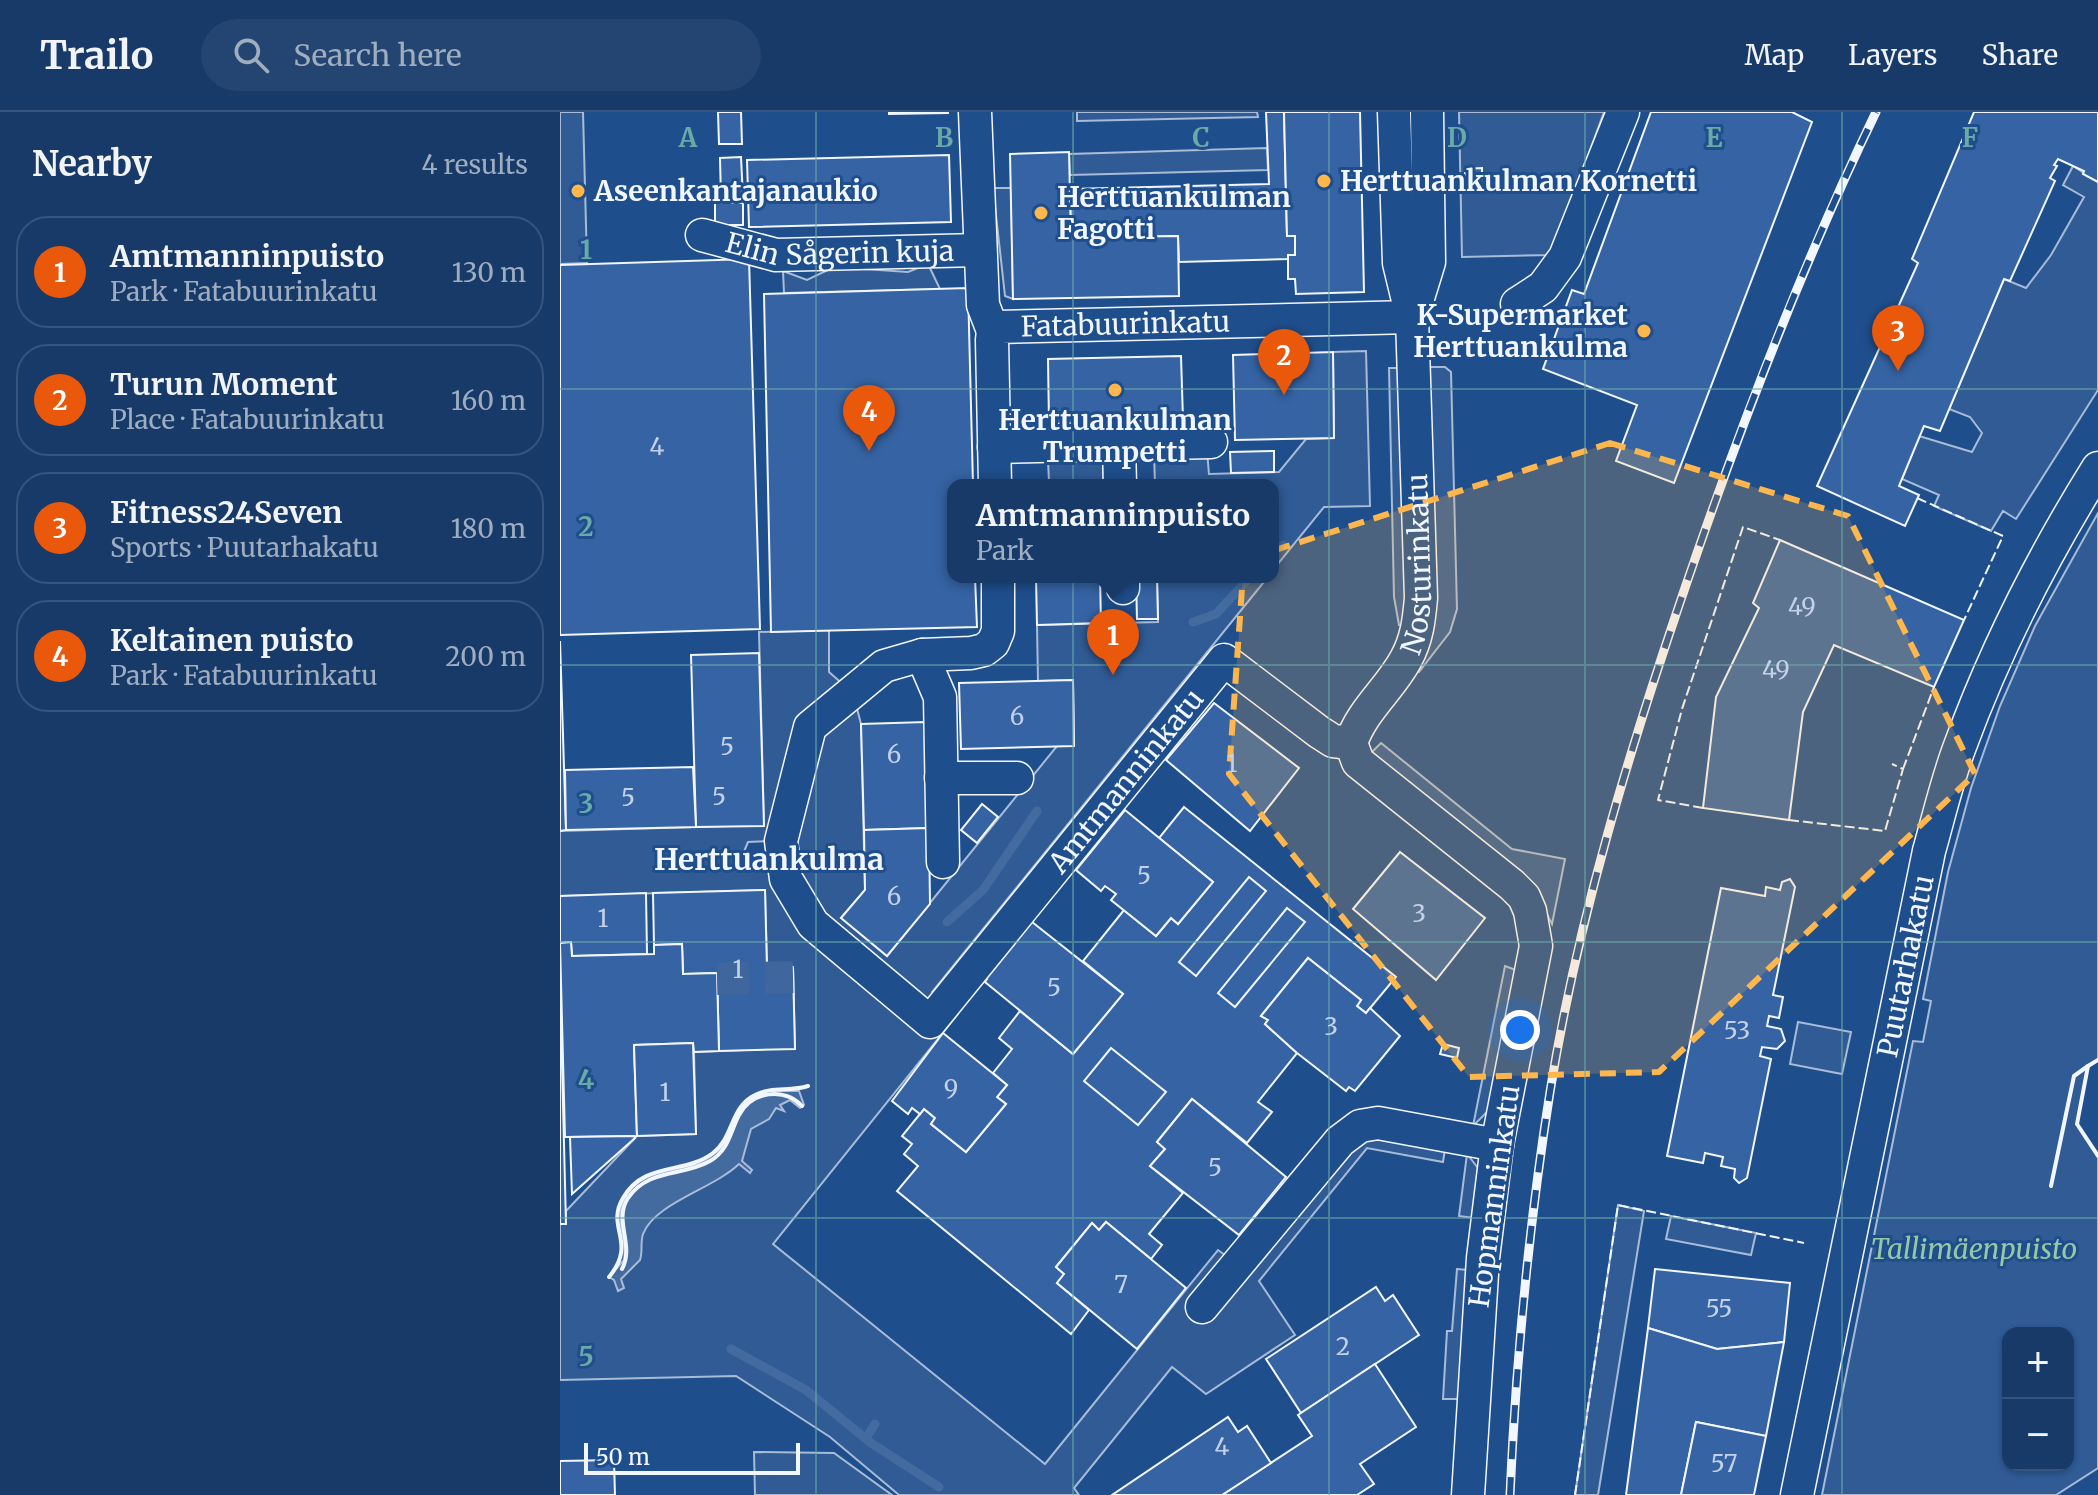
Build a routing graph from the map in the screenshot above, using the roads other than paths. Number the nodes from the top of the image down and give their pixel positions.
1 (975, 112) edge
2 (1394, 112) edge
3 (1427, 112) edge
4 (1623, 112) edge
5 (702, 235) dead end
6 (979, 250) junction
7 (1517, 304) dead end
8 (1412, 317) junction
9 (993, 331) junction
10 (1211, 442) dead end
11 (1119, 444) junction
12 (994, 447) junction
13 (2098, 468) edge
14 (995, 479) edge
15 (1120, 479) edge
16 (998, 583) edge
17 (922, 655) junction
18 (1351, 743) junction
19 (941, 778) junction
20 (1017, 778) dead end
21 (943, 862) dead end
22 (1497, 1145) junction
23 (1202, 1307) dead end
24 (1468, 1495) edge
25 (1797, 1495) edge

1 - 6 street
2 - 8 street, Nosturinkatu
3 - 8 street, Nosturinkatu
4 - 7 street
5 - 6 street, Elin Sågerin kuja
6 - 9 street
8 - 9 street, Fatabuurinkatu
8 - 18 street, Nosturinkatu
9 - 12 street, Fatabuurinkatu
10 - 11 street
11 - 12 street
11 - 15 street
12 - 14 street, Fatabuurinkatu
13 - 25 street, Puutarhakatu
16 - 17 street
17 - 18 street, Amtmanninkatu
17 - 19 street
18 - 22 street, Hopmanninkatu
19 - 20 street
19 - 21 street
22 - 23 street
22 - 24 street, Hopmanninkatu

